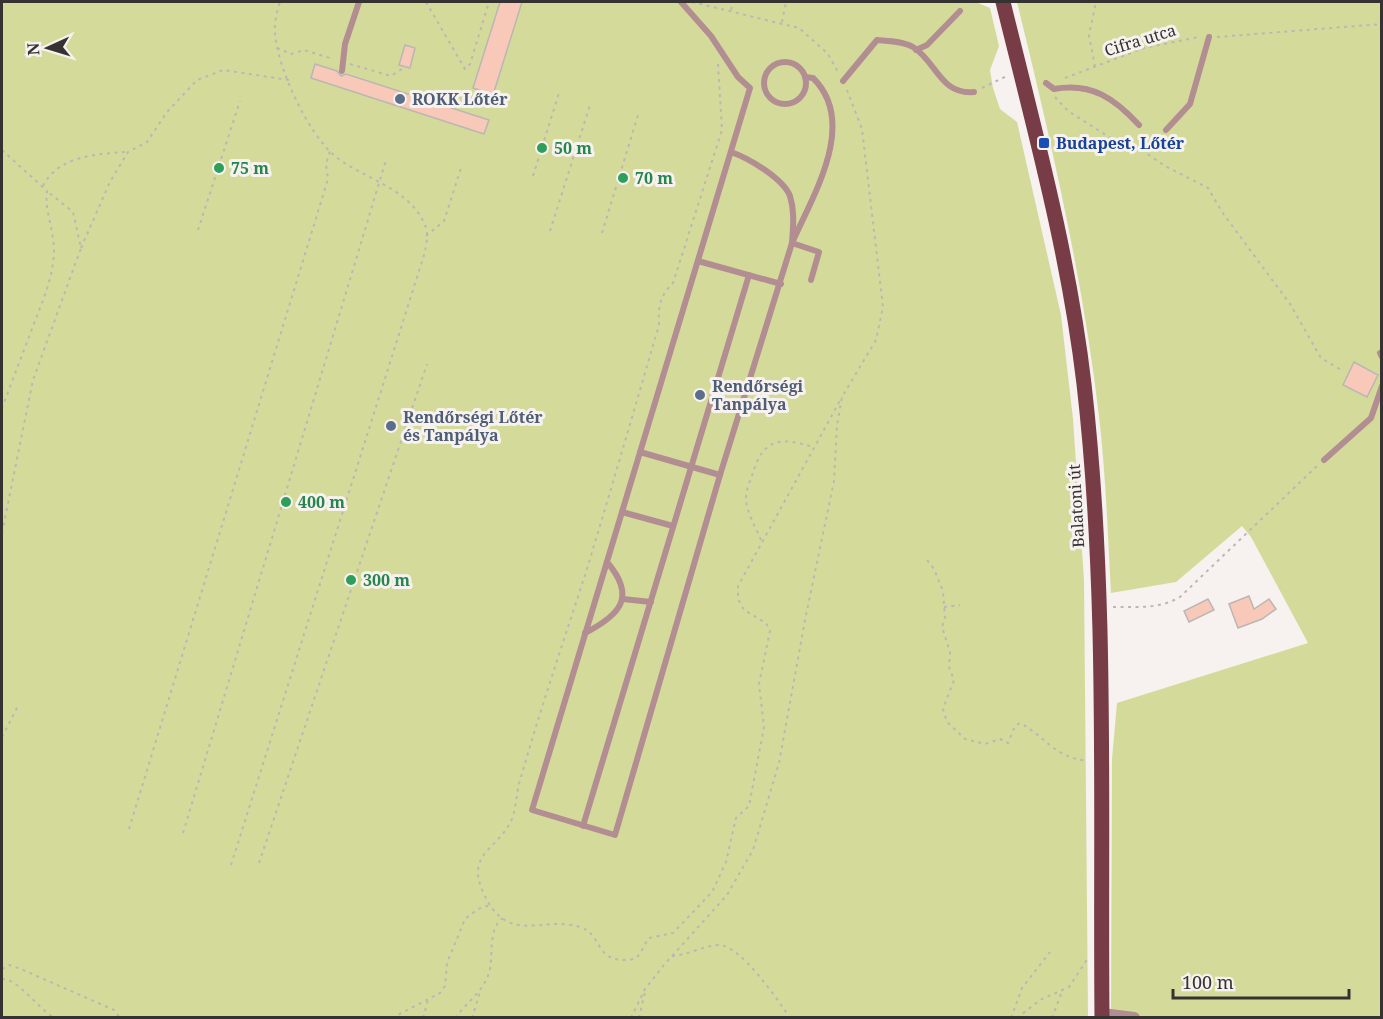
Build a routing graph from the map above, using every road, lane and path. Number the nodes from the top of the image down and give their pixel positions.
1 (280, 2) edge
2 (359, 2) edge
3 (426, 2) edge
4 (489, 2) edge
5 (681, 2) edge
6 (690, 2) edge
7 (733, 2) edge
8 (786, 2) edge
9 (1003, 2) edge
10 (1096, 2) edge
11 (731, 10) junction
12 (960, 11) dead end
13 (782, 23) junction
14 (1382, 24) edge
15 (1209, 37) junction
16 (916, 50) junction
17 (1095, 67) junction
18 (1020, 70) junction
19 (342, 71) dead end
20 (805, 77) junction
21 (289, 80) junction
22 (843, 81) junction
23 (1046, 83) joint
24 (764, 85) junction
25 (750, 88) junction
26 (1054, 89) junction
27 (974, 92) joint
28 (559, 93) dead end
29 (240, 101) dead end
30 (590, 105) dead end
31 (638, 115) dead end
32 (1139, 125) dead end
33 (1166, 130) dead end
34 (2, 150) edge
35 (330, 151) junction
36 (128, 152) junction
37 (731, 152) junction
38 (386, 160) dead end
39 (462, 165) dead end
40 (533, 176) dead end
41 (380, 180) junction
42 (43, 186) junction
43 (47, 191) junction
44 (198, 230) dead end
45 (550, 231) dead end
46 (602, 233) dead end
47 (426, 236) junction
48 (792, 243) junction
49 (81, 248) junction
50 (698, 261) junction
51 (749, 275) junction
52 (811, 280) dead end
53 (781, 284) junction
54 (427, 364) dead end
55 (1343, 370) dead end
56 (1382, 386) edge
57 (2, 408) edge
58 (813, 447) dead end
59 (640, 452) junction
60 (1324, 460) joint
61 (691, 467) junction
62 (720, 476) junction
63 (622, 512) junction
64 (673, 526) junction
65 (2, 533) edge
66 (761, 541) dead end
67 (927, 560) dead end
68 (607, 562) junction
69 (623, 599) junction
70 (651, 602) junction
71 (960, 605) dead end
72 (944, 607) junction
73 (1099, 608) junction
74 (585, 633) junction
75 (18, 706) dead end
76 (2, 737) edge
77 (1100, 763) junction
78 (583, 826) junction
79 (129, 829) dead end
80 (183, 833) dead end
81 (259, 863) dead end
82 (231, 865) dead end
83 (490, 905) dead end
84 (503, 918) dead end
85 (1050, 952) dead end
86 (672, 956) junction
87 (1102, 956) junction
88 (2, 969) edge
89 (2, 980) edge
90 (645, 989) junction
91 (1063, 989) junction
92 (480, 992) junction
93 (428, 1000) junction
94 (1102, 1016) edge
95 (54, 1017) edge
96 (120, 1017) edge
97 (392, 1017) edge
98 (423, 1017) edge
99 (454, 1017) edge
100 (472, 1017) edge
101 (631, 1017) edge
102 (639, 1017) edge
103 (790, 1017) edge
104 (1011, 1017) edge
105 (1017, 1017) edge
106 (1052, 1017) edge
107 (1134, 1017) edge

1 - 21 path
2 - 19 lane
3 - 4 path
5 - 25 lane
6 - 11 path
7 - 11 path
8 - 13 path
9 - 18 main road, Balatoni út
10 - 17 path
11 - 13 path
12 - 16 lane
13 - 22 path
14 - 15 path, Cifra utca
15 - 17 path, Cifra utca
15 - 33 lane
16 - 22 lane
16 - 27 lane
17 - 23 path, Cifra utca
18 - 27 path
18 - 73 main road, Balatoni út
20 - 24 lane
20 - 24 lane
20 - 48 lane
21 - 35 path
21 - 36 path
22 - 86 path
23 - 26 lane
24 - 25 lane
25 - 37 lane
26 - 32 lane
26 - 55 path
28 - 40 path
29 - 44 path
30 - 45 path
31 - 46 path
34 - 42 path
35 - 41 path
35 - 79 path
36 - 42 path
36 - 49 path
37 - 48 lane
37 - 50 lane
38 - 41 path
39 - 47 path
41 - 47 path
41 - 80 path
42 - 43 path
43 - 49 path
43 - 57 path
47 - 82 path
48 - 52 lane
48 - 53 lane
49 - 65 path
50 - 51 lane
50 - 59 lane
51 - 53 lane
51 - 61 lane
53 - 62 lane
54 - 81 path
56 - 60 lane
58 - 66 path
59 - 61 lane
59 - 63 lane
60 - 73 path
61 - 62 lane
61 - 64 lane
62 - 78 lane
63 - 64 lane
63 - 68 lane
64 - 70 lane
67 - 72 path
68 - 69 lane
68 - 74 lane
69 - 70 lane
69 - 74 lane
70 - 78 lane
71 - 72 path
72 - 77 path
73 - 77 main road, Balatoni út
74 - 78 lane
75 - 76 path
77 - 87 main road, Balatoni út
83 - 93 path
84 - 92 path
85 - 104 path
86 - 90 path
86 - 103 path
87 - 91 path
87 - 94 main road, Balatoni út
88 - 96 path
89 - 95 path
90 - 101 path
90 - 102 path
91 - 105 path
91 - 106 path
92 - 99 path
92 - 100 path
93 - 97 path
93 - 98 path
94 - 107 street

